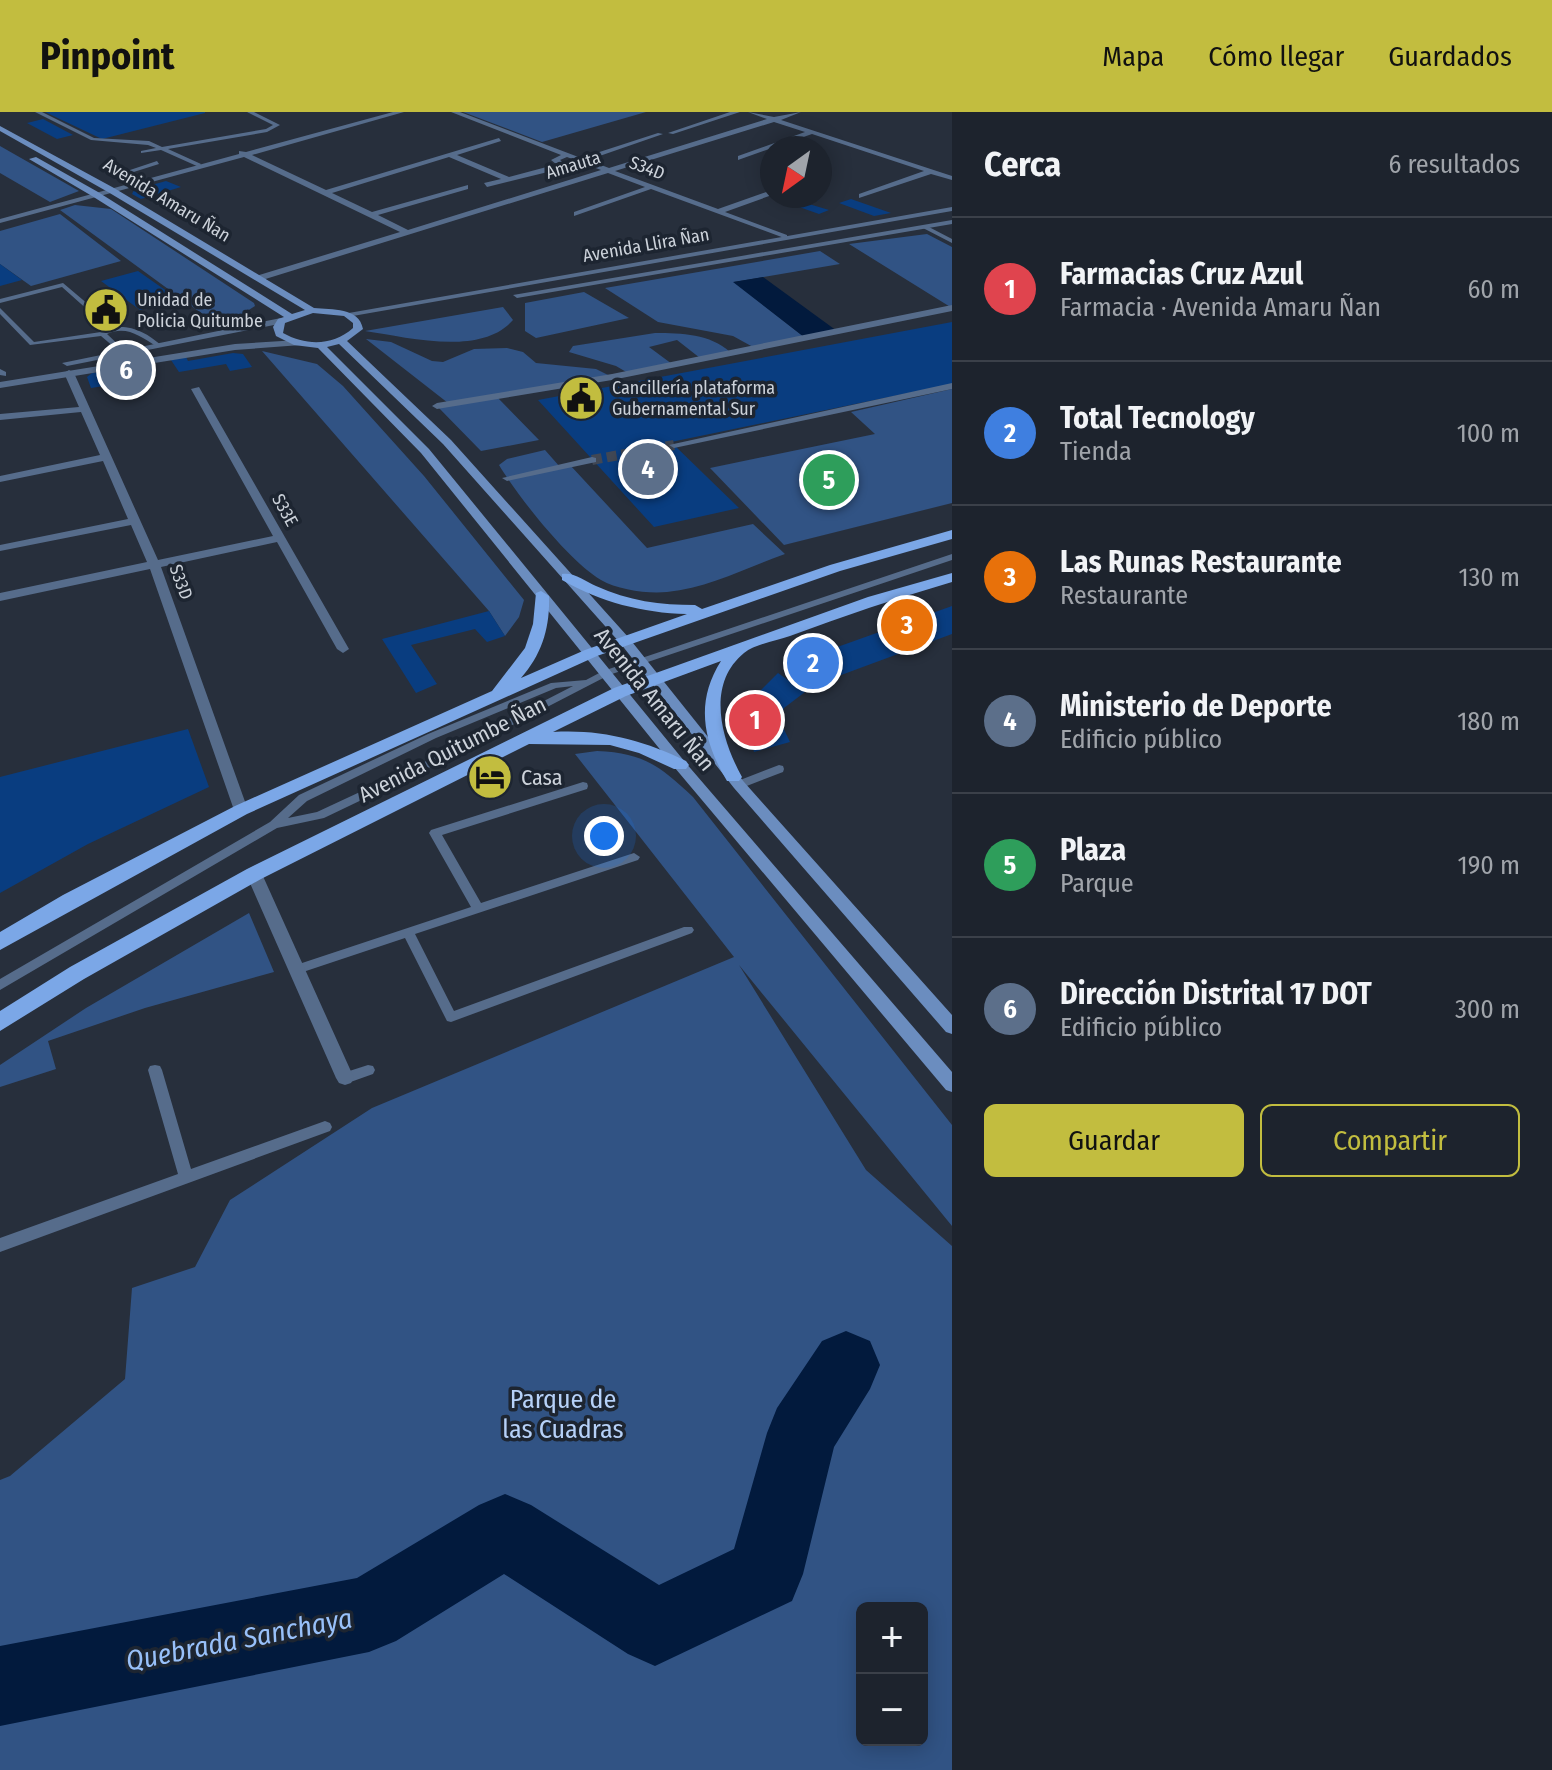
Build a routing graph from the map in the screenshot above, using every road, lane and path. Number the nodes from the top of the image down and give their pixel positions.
1 (38, 112) edge
2 (250, 112) edge
3 (401, 112) edge
4 (454, 112) edge
5 (737, 112) edge
6 (751, 112) edge
7 (798, 112) edge
8 (774, 119) junction
9 (0, 128) edge
10 (812, 132) junction
11 (671, 133) dead end
12 (660, 134) dead end
13 (800, 136) edge
14 (0, 140) edge
15 (499, 140) dead end
16 (162, 147) junction
17 (760, 151) edge
18 (242, 153) junction
19 (450, 155) junction
20 (567, 155) junction
21 (741, 158) dead end
22 (582, 160) junction
23 (199, 165) junction
24 (610, 171) junction
25 (931, 171) junction
26 (121, 174) dead end
27 (952, 178) edge
28 (507, 179) junction
29 (487, 185) dead end
30 (465, 187) dead end
31 (651, 187) junction
32 (111, 190) junction
33 (325, 193) junction
34 (95, 194) junction
35 (760, 196) edge
36 (872, 200) dead end
37 (952, 209) edge
38 (718, 212) junction
39 (577, 214) dead end
40 (371, 215) junction
41 (0, 221) edge
42 (952, 222) edge
43 (925, 227) junction
44 (409, 233) junction
45 (784, 237) junction
46 (952, 241) edge
47 (259, 278) junction
48 (0, 301) edge
49 (952, 308) edge
50 (0, 310) edge
51 (312, 310) junction
52 (347, 314) junction
53 (285, 318) junction
54 (357, 322) junction
55 (112, 328) junction
56 (103, 334) junction
57 (341, 341) junction
58 (298, 343) junction
59 (158, 345) junction
60 (320, 345) junction
61 (123, 352) junction
62 (69, 373) junction
63 (1, 376) edge
64 (952, 386) edge
65 (196, 389) dead end
66 (437, 406) dead end
67 (85, 409) junction
68 (0, 417) edge
69 (674, 445) tunnel mouth
70 (106, 457) junction
71 (592, 460) tunnel mouth
72 (507, 478) dead end
73 (0, 479) edge
74 (134, 521) junction
75 (952, 534) edge
76 (280, 538) junction
77 (0, 548) edge
78 (952, 557) edge
79 (154, 565) junction
80 (567, 577) junction
81 (952, 577) edge
82 (541, 596) junction
83 (0, 597) edge
84 (719, 608) junction
85 (625, 641) junction
86 (742, 647) junction
87 (343, 649) dead end
88 (591, 653) junction
89 (641, 660) junction
90 (606, 673) junction
91 (657, 678) junction
92 (587, 681) junction
93 (620, 692) junction
94 (486, 701) junction
95 (515, 743) junction
96 (680, 765) junction
97 (779, 769) dead end
98 (736, 781) junction
99 (583, 786) dead end
100 (241, 810) junction
101 (274, 825) junction
102 (634, 857) dead end
103 (254, 874) junction
104 (478, 908) junction
105 (688, 930) dead end
106 (407, 931) junction
107 (0, 942) edge
108 (297, 969) junction
109 (0, 985) edge
110 (0, 1022) edge
111 (952, 1027) edge
112 (155, 1070) dead end
113 (368, 1070) dead end
114 (345, 1078) joint
115 (952, 1085) edge
116 (325, 1127) dead end
117 (186, 1177) junction
118 (0, 1245) edge

1 - 16 lane
2 - 16 lane
3 - 18 street
4 - 20 street, S34D
5 - 11 street
6 - 8 street
7 - 8 street, Amauta
8 - 10 street
8 - 24 street, Amauta
9 - 32 main road, Avenida Amaru Ñan
10 - 13 street
10 - 25 street
12 - 22 street
14 - 34 main road, Avenida Amaru Ñan
15 - 19 street
16 - 23 lane
16 - 26 lane
17 - 21 street
18 - 23 street
18 - 33 street
19 - 28 street
19 - 33 street
20 - 22 street, S34D
20 - 28 street
22 - 24 street, S34D
23 - 32 street
24 - 31 street, S34D
24 - 44 street, Amauta
25 - 27 street
25 - 36 street
28 - 29 street
30 - 40 street
31 - 38 street, S34D
31 - 39 street
32 - 34 street
32 - 47 main road, Avenida Amaru Ñan
33 - 40 street
34 - 41 street
34 - 53 main road, Avenida Amaru Ñan
35 - 38 street
37 - 45 street, Avenida Llira Ñan
38 - 45 street, S34D
40 - 44 street
42 - 43 street, Avenida Llira Ñan
43 - 46 lane
43 - 54 street, Avenida Llira Ñan
44 - 47 street, Amauta
45 - 52 street, Avenida Llira Ñan
47 - 51 main road, Avenida Amaru Ñan
48 - 55 lane
49 - 66 street
50 - 56 lane
51 - 52 main road
51 - 53 main road
52 - 54 main road
53 - 58 main road
53 - 59 street
54 - 57 main road
55 - 56 lane
55 - 59 lane
56 - 61 lane
57 - 60 main road
57 - 80 main road, Avenida Amaru Ñan
58 - 60 main road
58 - 62 street
59 - 61 street
60 - 82 main road, Avenida Amaru Ñan
61 - 63 street
62 - 63 street
62 - 67 street, S33D
64 - 69 street
65 - 76 street, S33E
67 - 68 street
67 - 70 street, S33D
70 - 73 street
70 - 74 street, S33D
71 - 72 street
74 - 77 street
74 - 79 street, S33D
75 - 84 main road, Avenida Quitumbe Ñan
76 - 79 street
76 - 87 street, S33E
78 - 89 lane
79 - 83 street
79 - 100 street, S33D
80 - 84 main road
80 - 85 main road, Avenida Amaru Ñan
81 - 86 main road, Avenida Quitumbe Ñan
82 - 88 main road, Avenida Amaru Ñan
82 - 94 main road
84 - 85 main road, Avenida Quitumbe Ñan
85 - 88 main road, Avenida Quitumbe Ñan
85 - 89 main road, Avenida Amaru Ñan
86 - 91 main road, Avenida Quitumbe Ñan
86 - 98 main road
88 - 90 main road, Avenida Amaru Ñan
88 - 94 main road, Avenida Quitumbe Ñan
89 - 90 lane
89 - 91 main road, Avenida Amaru Ñan
90 - 92 lane
90 - 93 main road, Avenida Amaru Ñan
91 - 93 main road, Avenida Quitumbe Ñan
91 - 98 main road, Avenida Amaru Ñan
92 - 101 lane
92 - 101 lane
93 - 95 main road, Avenida Quitumbe Ñan
93 - 96 main road, Avenida Amaru Ñan
94 - 100 main road, Avenida Quitumbe Ñan
95 - 96 main road
95 - 103 main road, Avenida Quitumbe Ñan
96 - 115 main road, Avenida Amaru Ñan
97 - 98 lane
98 - 111 main road, Avenida Amaru Ñan
99 - 104 lane
100 - 107 main road, Avenida Quitumbe Ñan
101 - 109 lane
102 - 104 lane
103 - 108 street
103 - 110 main road, Avenida Quitumbe Ñan
104 - 106 lane
105 - 106 lane
106 - 108 lane
108 - 114 street
112 - 117 lane
113 - 114 lane
116 - 117 lane
117 - 118 lane

